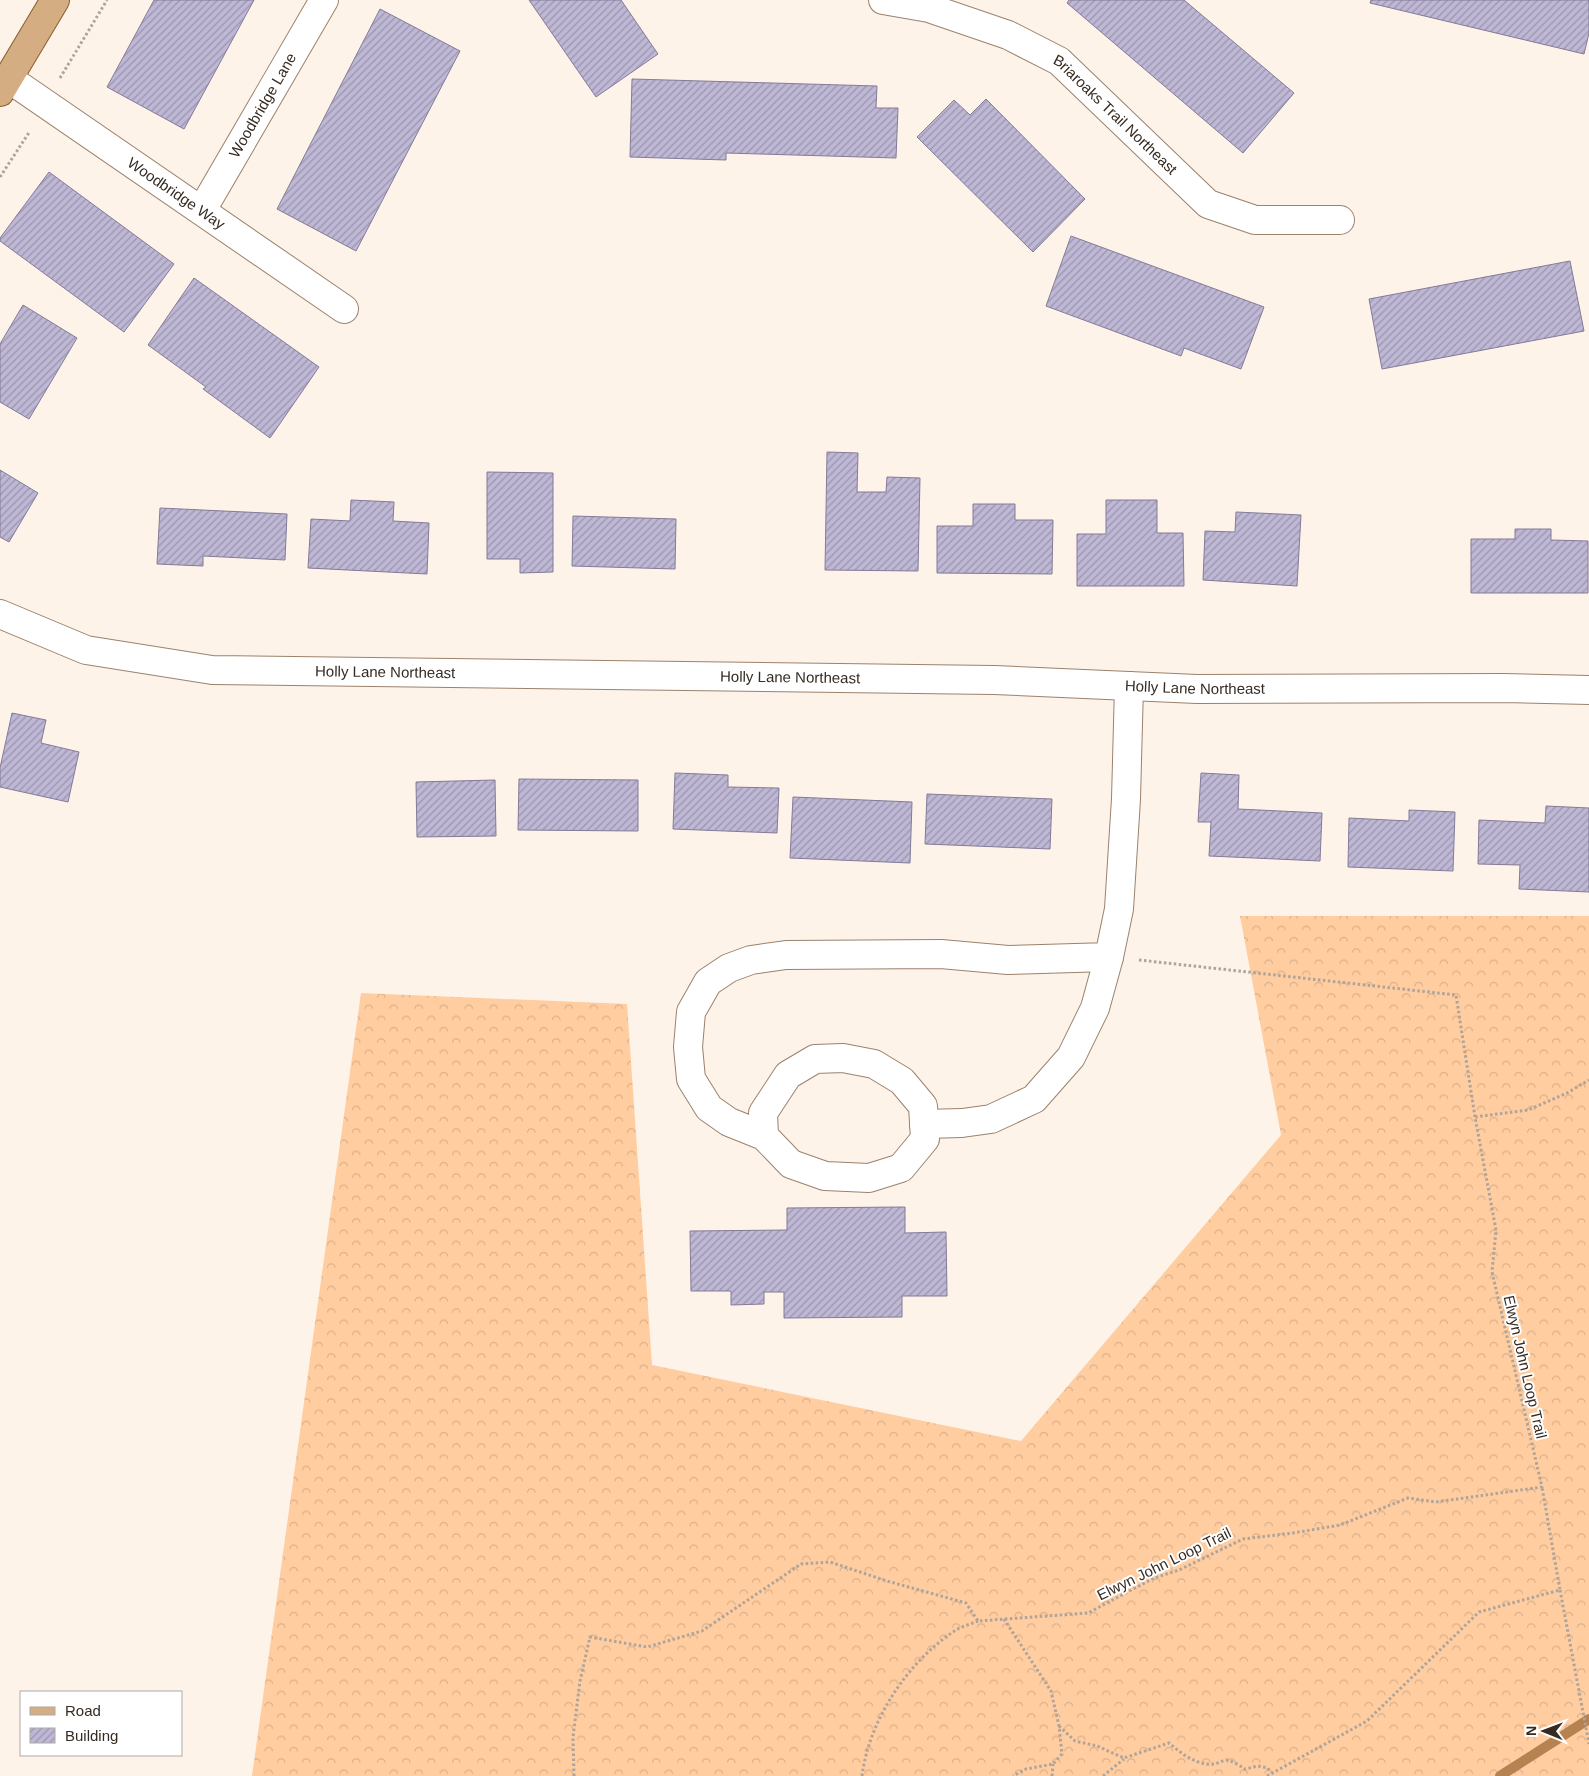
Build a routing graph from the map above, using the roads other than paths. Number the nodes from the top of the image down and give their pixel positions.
1 (55, 0) edge
2 (324, 0) edge
3 (883, 0) edge
4 (4, 85) edge
5 (202, 210) junction
6 (1340, 220) dead end
7 (344, 309) dead end
8 (0, 614) edge
9 (1129, 686) junction
10 (1589, 690) edge
11 (1109, 957) junction
12 (924, 1124) junction
13 (764, 1136) junction

1 - 4 main road
2 - 5 street, Woodbridge Lane
3 - 6 street, Briaroaks Trail Northeast
4 - 5 street, Woodbridge Way
5 - 7 street, Woodbridge Way
8 - 9 street, Holly Lane Northeast
9 - 10 street, Holly Lane Northeast
9 - 11 street
11 - 12 street
11 - 13 street
12 - 13 street
12 - 13 street

